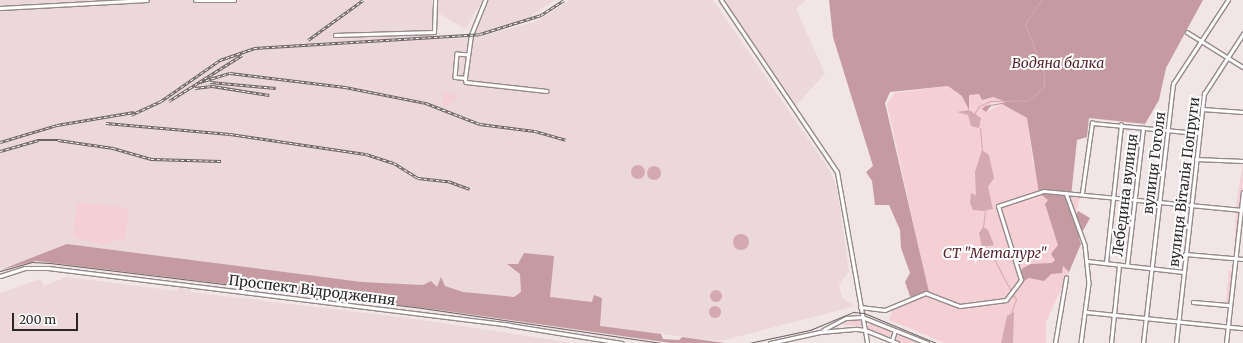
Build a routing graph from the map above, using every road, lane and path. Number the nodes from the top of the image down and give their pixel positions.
1 (147, 0) edge
2 (195, 0) edge
3 (234, 0) edge
4 (435, 0) edge
5 (485, 0) edge
6 (721, 0) edge
7 (1228, 0) edge
8 (0, 8) edge
9 (1187, 32) dead end
10 (1243, 34) edge
11 (335, 35) dead end
12 (1201, 40) junction
13 (468, 55) junction
14 (1228, 57) junction
15 (1243, 67) edge
16 (465, 78) junction
17 (546, 91) dead end
18 (1202, 109) junction
19 (1243, 112) edge
20 (1121, 125) junction
21 (1143, 128) junction
22 (1168, 131) junction
23 (1198, 133) junction
24 (1196, 159) junction
25 (1243, 161) edge
26 (1243, 192) edge
27 (1066, 193) junction
28 (1082, 193) junction
29 (1114, 197) junction
30 (1135, 200) junction
31 (1160, 202) junction
32 (1189, 205) junction
33 (1242, 210) edge
34 (1184, 254) junction
35 (1236, 258) junction
36 (1243, 259) edge
37 (1087, 261) junction
38 (1106, 263) junction
39 (1127, 265) junction
40 (1119, 266) junction
41 (1152, 269) junction
42 (1183, 272) junction
43 (0, 276) edge
44 (1066, 278) dead end
45 (1193, 302) dead end
46 (1230, 305) junction
47 (860, 307) junction
48 (867, 310) junction
49 (861, 311) junction
50 (1087, 312) junction
51 (1115, 315) junction
52 (862, 317) junction
53 (1146, 318) junction
54 (1177, 324) junction
55 (1228, 326) junction
56 (1243, 328) edge
57 (865, 330) junction
58 (895, 330) junction
59 (820, 332) junction
60 (892, 340) junction
61 (622, 343) edge
62 (772, 343) edge
63 (867, 343) edge
64 (898, 343) edge
65 (928, 343) edge
66 (1055, 343) edge
67 (1081, 343) edge
68 (1111, 343) edge
69 (1144, 343) edge
70 (1176, 343) edge
71 (1226, 343) edge

1 - 8 street
2 - 3 street
4 - 11 street
5 - 13 street
6 - 47 street
7 - 12 street, вулиця Гоголя
9 - 12 street
10 - 14 street, вулиця Віталія Попруги
12 - 14 street
12 - 22 street, вулиця Гоголя
13 - 16 street
13 - 16 street
14 - 15 street
14 - 18 street, вулиця Віталія Попруги
16 - 17 street
18 - 19 street
18 - 23 street, вулиця Віталія Попруги
20 - 21 street
20 - 28 street
20 - 29 street
21 - 22 street
21 - 30 street, Лебедина вулиця
22 - 23 street
22 - 31 street, вулиця Гоголя
23 - 24 street, вулиця Віталія Попруги
24 - 25 street
24 - 32 street, вулиця Віталія Попруги
26 - 33 street
27 - 28 street
27 - 37 street
27 - 48 street
28 - 29 street
29 - 30 street
29 - 38 street
30 - 31 street
30 - 39 street, Лебедина вулиця
31 - 32 street
31 - 41 street, вулиця Гоголя
32 - 33 street
32 - 34 street, вулиця Віталія Попруги
33 - 35 street
34 - 35 street
34 - 42 street, вулиця Віталія Попруги
35 - 36 street
35 - 46 street
37 - 38 street
37 - 50 street
38 - 40 street
39 - 40 street
39 - 41 street
40 - 51 street, Лебедина вулиця
41 - 42 street
41 - 53 street, вулиця Гоголя
42 - 54 street, вулиця Віталія Попруги
43 - 61 street, Проспект Відродження
44 - 66 street
45 - 46 street
46 - 55 street
47 - 48 street
47 - 49 street
48 - 49 street
49 - 52 street
50 - 51 street
50 - 67 street
51 - 53 street
51 - 68 street, Лебедина вулиця
52 - 57 street
52 - 58 street
52 - 59 street
53 - 54 street
53 - 69 street, вулиця Гоголя
54 - 55 street
54 - 70 street, вулиця Віталія Попруги
55 - 56 street
55 - 71 street
57 - 59 street
57 - 60 street
57 - 63 street
58 - 60 street
58 - 65 street
59 - 62 street
60 - 64 street

